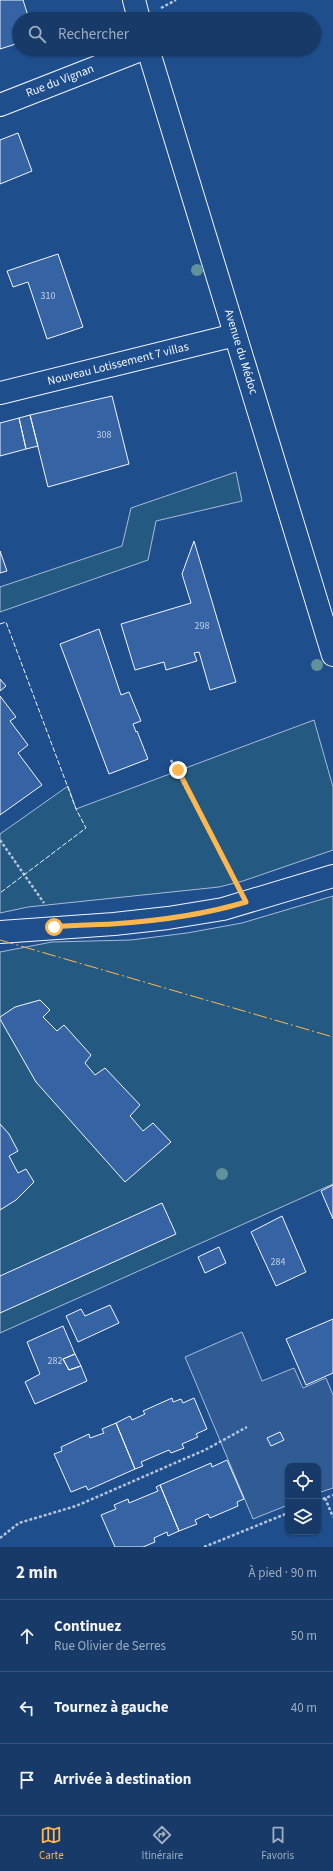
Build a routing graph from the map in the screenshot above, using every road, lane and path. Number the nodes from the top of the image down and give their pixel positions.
1 (134, 0) edge
2 (137, 12) edge
3 (125, 56) edge
4 (150, 56) edge
5 (0, 105) edge
6 (235, 334) junction
7 (0, 393) edge
8 (333, 655) edge
9 (172, 760) dead end
10 (0, 840) edge
11 (24, 875) dead end
12 (333, 876) edge
13 (246, 902) junction
14 (0, 932) edge
15 (247, 1427) dead end
16 (333, 1494) edge
17 (325, 1498) junction
18 (321, 1500) edge
19 (285, 1514) edge
20 (333, 1517) edge
21 (0, 1538) edge
22 (204, 1547) edge

1 - 2 street
3 - 5 street, Rue du Vignan
4 - 6 street, Avenue du Médoc
6 - 7 street, Nouveau Lotissement 7 villas
6 - 8 street, Avenue du Médoc
9 - 13 path
10 - 11 path
12 - 13 street
13 - 14 street
15 - 21 path
16 - 17 path
17 - 18 path
17 - 20 path
19 - 22 path

